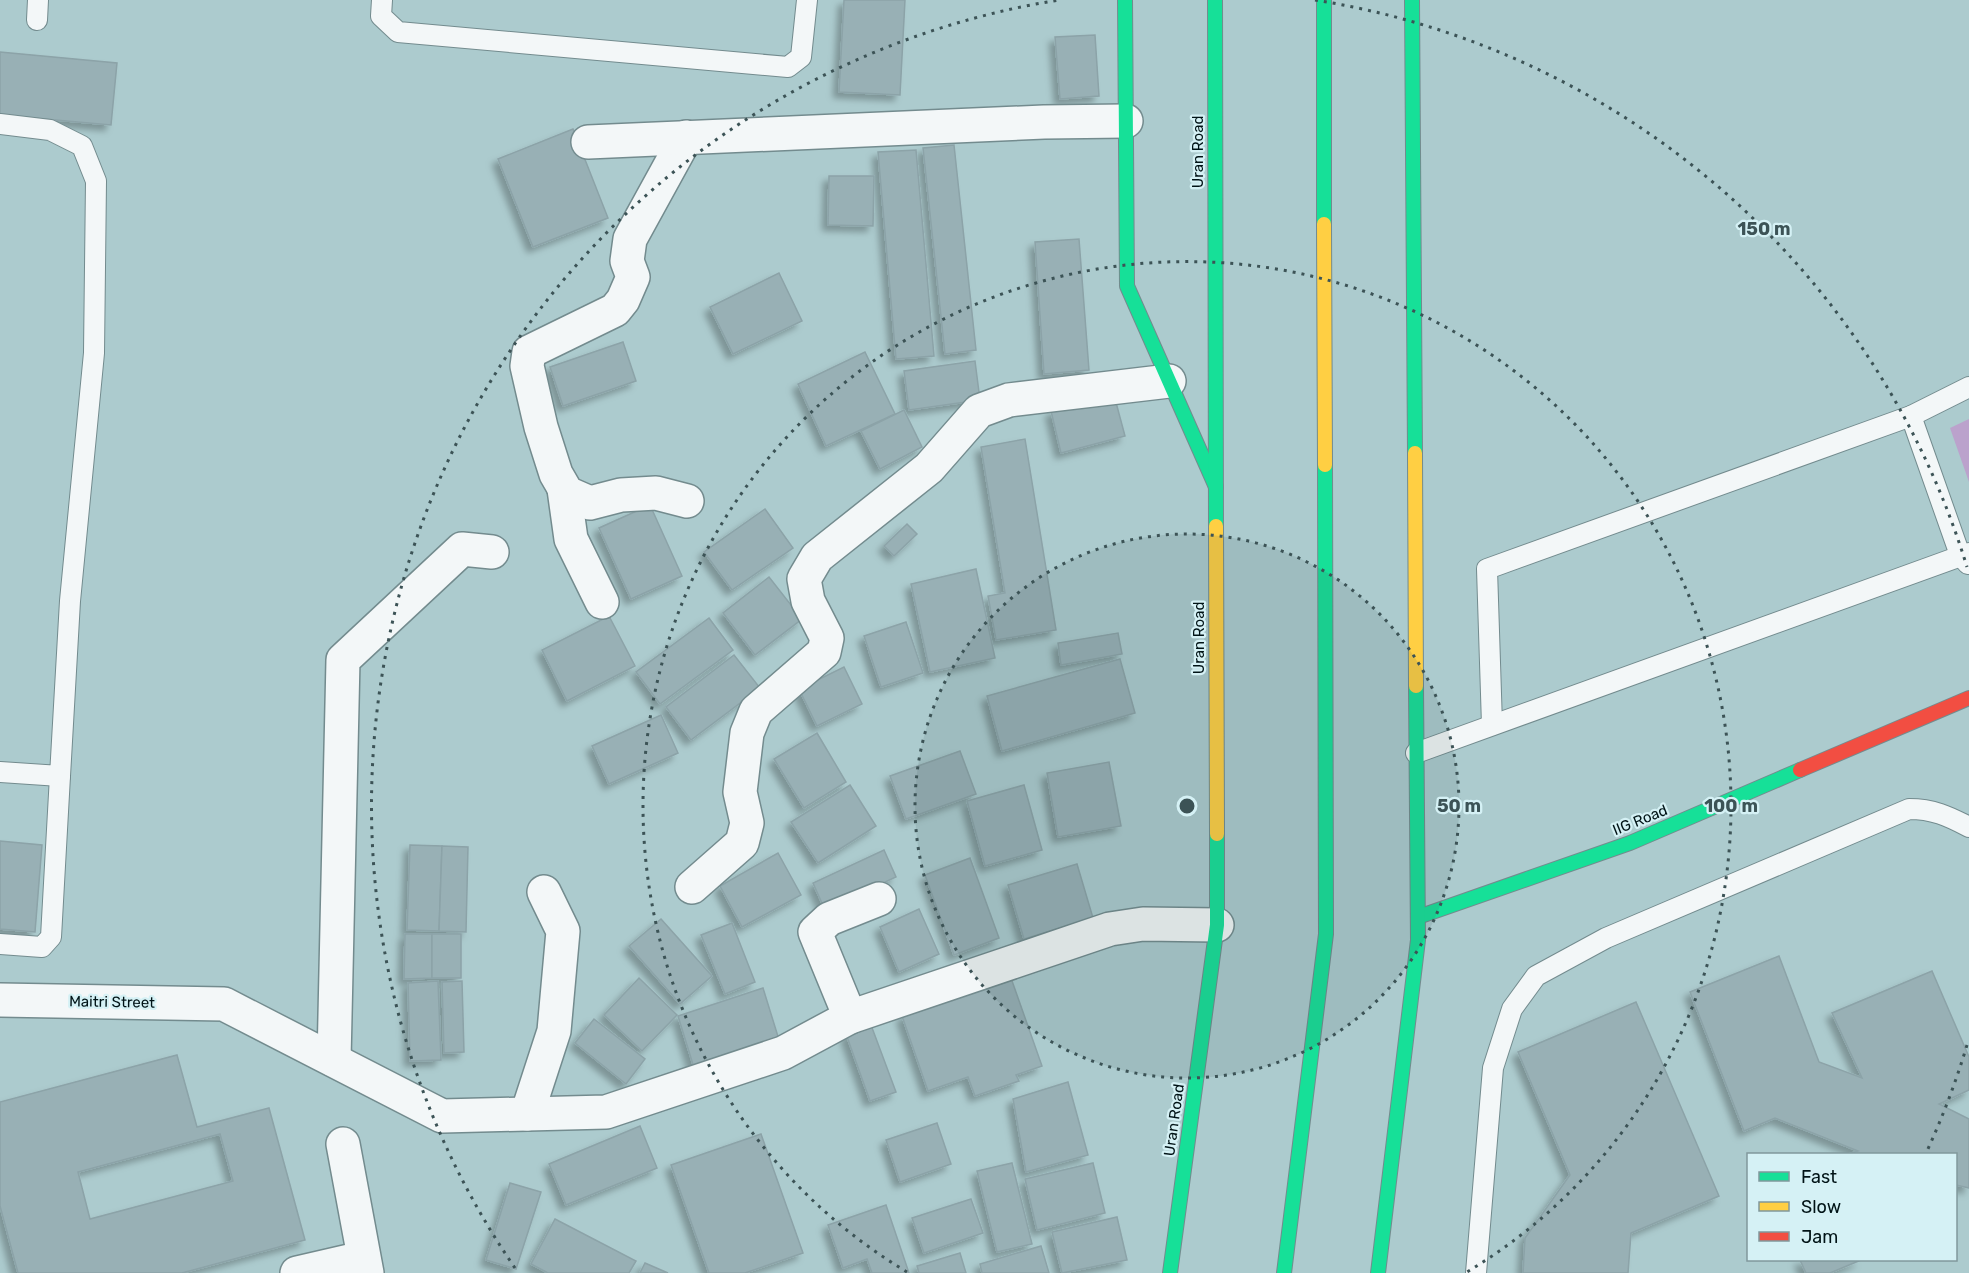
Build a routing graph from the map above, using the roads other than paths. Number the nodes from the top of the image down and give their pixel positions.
1 (382, 0) edge
2 (807, 0) edge
3 (1125, 0) edge
4 (1215, 0) edge
5 (1324, 0) edge
6 (1412, 0) edge
7 (1126, 121) junction
8 (0, 124) edge
9 (686, 137) junction
10 (588, 142) dead end
11 (1169, 381) junction
12 (1969, 387) edge
13 (1911, 416) junction
14 (1216, 487) junction
15 (564, 489) junction
16 (687, 501) dead end
17 (492, 552) dead end
18 (1966, 558) edge
19 (602, 602) dead end
20 (1969, 698) edge
21 (1492, 725) junction
22 (1416, 753) junction
23 (0, 772) edge
24 (60, 776) junction
25 (1969, 827) edge
26 (693, 887) dead end
27 (544, 892) dead end
28 (879, 899) dead end
29 (1418, 917) junction
30 (1217, 925) junction
31 (0, 944) edge
32 (0, 1000) edge
33 (850, 1017) junction
34 (334, 1060) junction
35 (527, 1114) junction
36 (343, 1144) dead end
37 (365, 1266) edge
38 (297, 1273) edge
39 (1170, 1273) edge
40 (1284, 1273) edge
41 (1378, 1273) edge
42 (1476, 1273) edge

1 - 2 lane
3 - 7 main road
4 - 14 main road, Uran Road
5 - 40 main road
6 - 22 main road
7 - 9 street
7 - 11 main road
8 - 24 lane
9 - 10 street
9 - 15 street
11 - 14 main road
11 - 26 street
12 - 13 lane
13 - 18 lane
13 - 21 lane
14 - 30 main road, Uran Road
15 - 16 street
15 - 19 street
17 - 34 street
18 - 21 lane
20 - 29 main road, IIG Road
21 - 22 lane
22 - 29 main road
23 - 24 lane
24 - 31 lane
25 - 42 lane
27 - 35 street
28 - 33 street
29 - 41 main road
30 - 33 street
30 - 39 main road, Uran Road
32 - 34 street, Maitri Street
33 - 35 street
34 - 35 street
36 - 37 street
37 - 38 street

